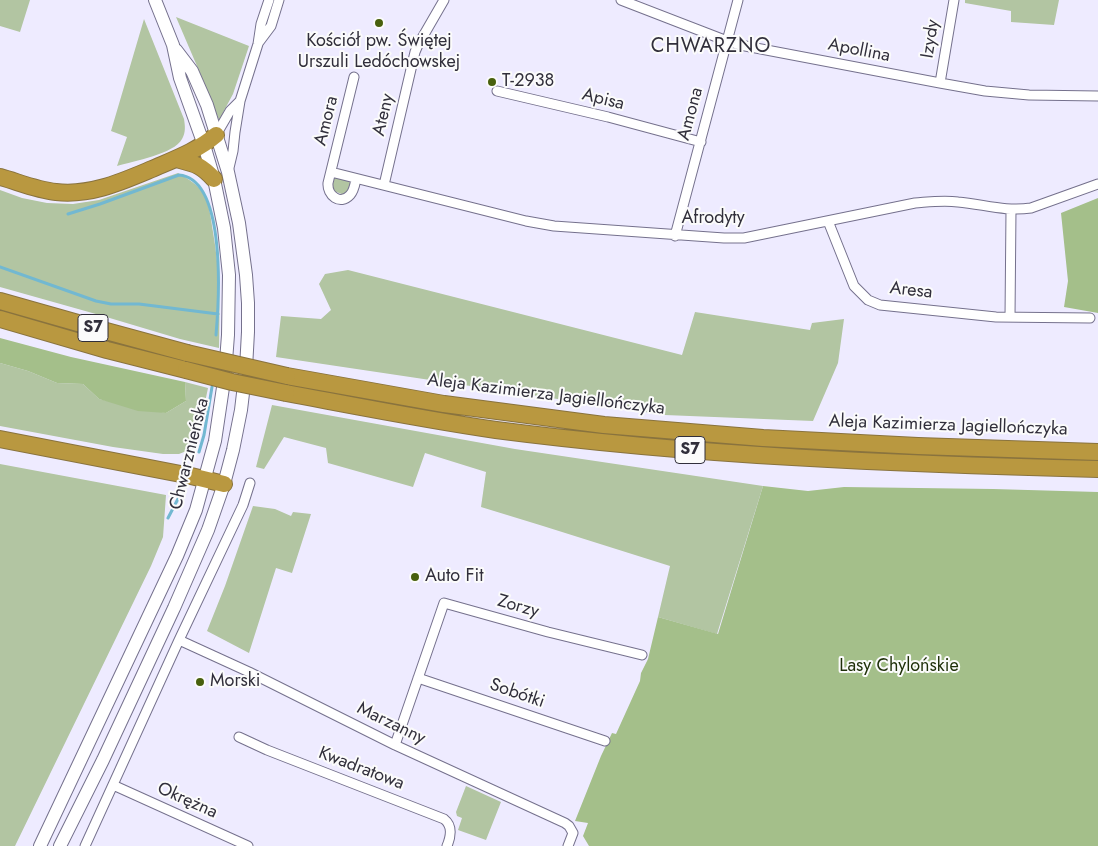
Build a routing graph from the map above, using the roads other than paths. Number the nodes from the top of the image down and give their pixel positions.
1 (155, 0) edge
2 (269, 0) edge
3 (279, 0) edge
4 (444, 0) edge
5 (621, 0) edge
6 (738, 0) edge
7 (954, 0) edge
8 (728, 41) junction
9 (258, 44) junction
10 (354, 77) dead end
11 (940, 83) junction
12 (497, 91) dead end
13 (1098, 96) edge
14 (240, 101) junction
15 (210, 140) junction
16 (701, 142) junction
17 (176, 159) junction
18 (331, 172) junction
19 (221, 176) junction
20 (0, 177) edge
21 (356, 179) junction
22 (1098, 184) edge
23 (384, 185) junction
24 (1011, 210) junction
25 (828, 221) junction
26 (675, 236) junction
27 (0, 301) edge
28 (1010, 317) junction
29 (1090, 318) dead end
30 (0, 319) edge
31 (0, 439) edge
32 (1098, 452) edge
33 (1098, 469) edge
34 (205, 479) junction
35 (250, 483) dead end
36 (224, 484) junction
37 (179, 640) junction
38 (642, 656) dead end
39 (418, 678) junction
40 (239, 737) dead end
41 (605, 741) dead end
42 (395, 745) junction
43 (113, 785) junction
44 (40, 846) edge
45 (60, 846) edge
46 (85, 846) edge
47 (248, 846) edge
48 (447, 846) edge
49 (568, 846) edge

1 - 15 main road, Chwarznieńska
2 - 9 street, Chwarznieńska
3 - 9 street, Chwarznieńska
4 - 23 street, Ateny
5 - 8 street, Apollina
6 - 8 street, Amona
7 - 11 street, Izydy
8 - 11 street, Apollina
8 - 16 street, Amona
9 - 14 street, Chwarznieńska
10 - 18 street, Amora
11 - 13 street, Apollina
12 - 16 street, Apisa
14 - 15 street, Chwarznieńska
14 - 19 street, Chwarznieńska
15 - 17 highway
15 - 19 main road, Chwarznieńska
16 - 26 street, Amona
17 - 19 highway
17 - 20 highway
18 - 21 street, Afrodyty
18 - 21 street
19 - 34 main road, Chwarznieńska
19 - 36 main road, Chwarznieńska
21 - 23 street, Afrodyty
22 - 24 street, Afrodyty
23 - 26 street, Afrodyty
24 - 25 street, Afrodyty
24 - 28 street
25 - 26 street, Afrodyty
25 - 28 street, Aresa
27 - 32 highway, Aleja Kazimierza Jagiellończyka / S7, bridge
28 - 29 street, Aresa
30 - 33 highway, S7, bridge
31 - 34 highway
34 - 36 highway
34 - 44 main road, Chwarznieńska
35 - 37 street
36 - 45 main road, Chwarznieńska
37 - 42 street, Marzanny
37 - 43 street
38 - 39 street, Zorzy
39 - 41 street, Sobótki
39 - 42 street, Zorzy
40 - 48 street, Kwadratowa
42 - 49 street, Marzanny
43 - 46 street
43 - 47 street, Okrężna

